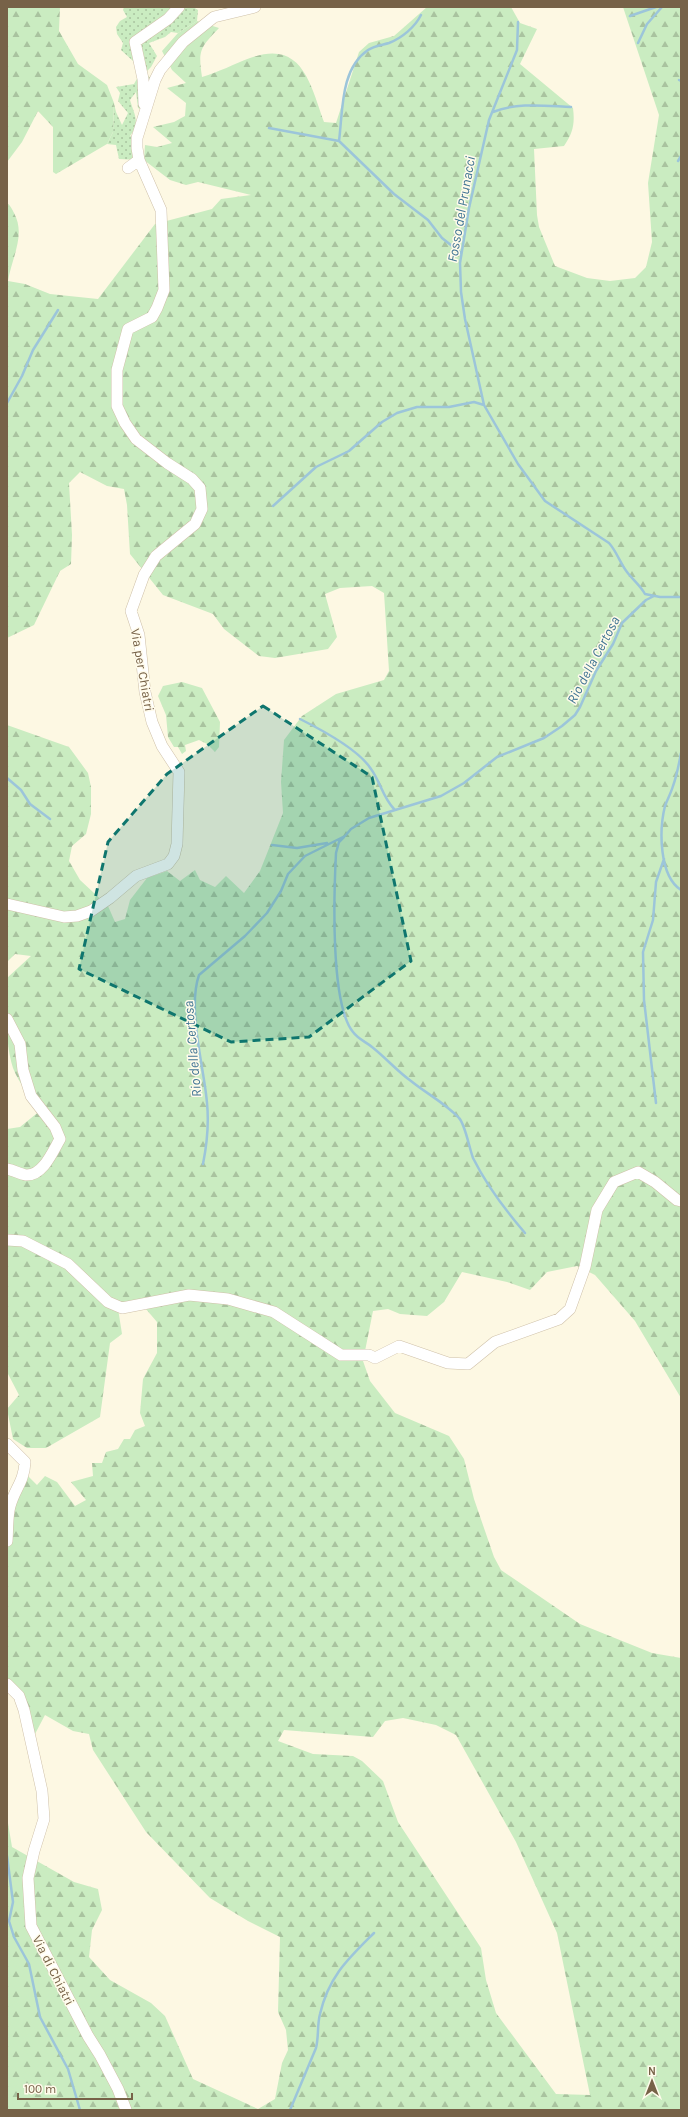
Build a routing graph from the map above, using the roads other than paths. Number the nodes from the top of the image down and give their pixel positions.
1 (179, 7) edge
2 (255, 7) edge
3 (143, 115) junction
4 (139, 160) junction
5 (128, 168) dead end
6 (7, 904) edge
7 (7, 1019) edge
8 (7, 1168) edge
9 (681, 1201) edge
10 (7, 1240) edge
11 (7, 1444) edge
12 (7, 1541) edge
13 (7, 1684) edge
14 (126, 2110) edge

1 - 3 street
2 - 3 street
3 - 4 street, Via per Chiatri
4 - 5 street
4 - 6 street, Via per Chiatri
7 - 8 street
9 - 10 street
11 - 12 street
13 - 14 street, Via di Chiatri

